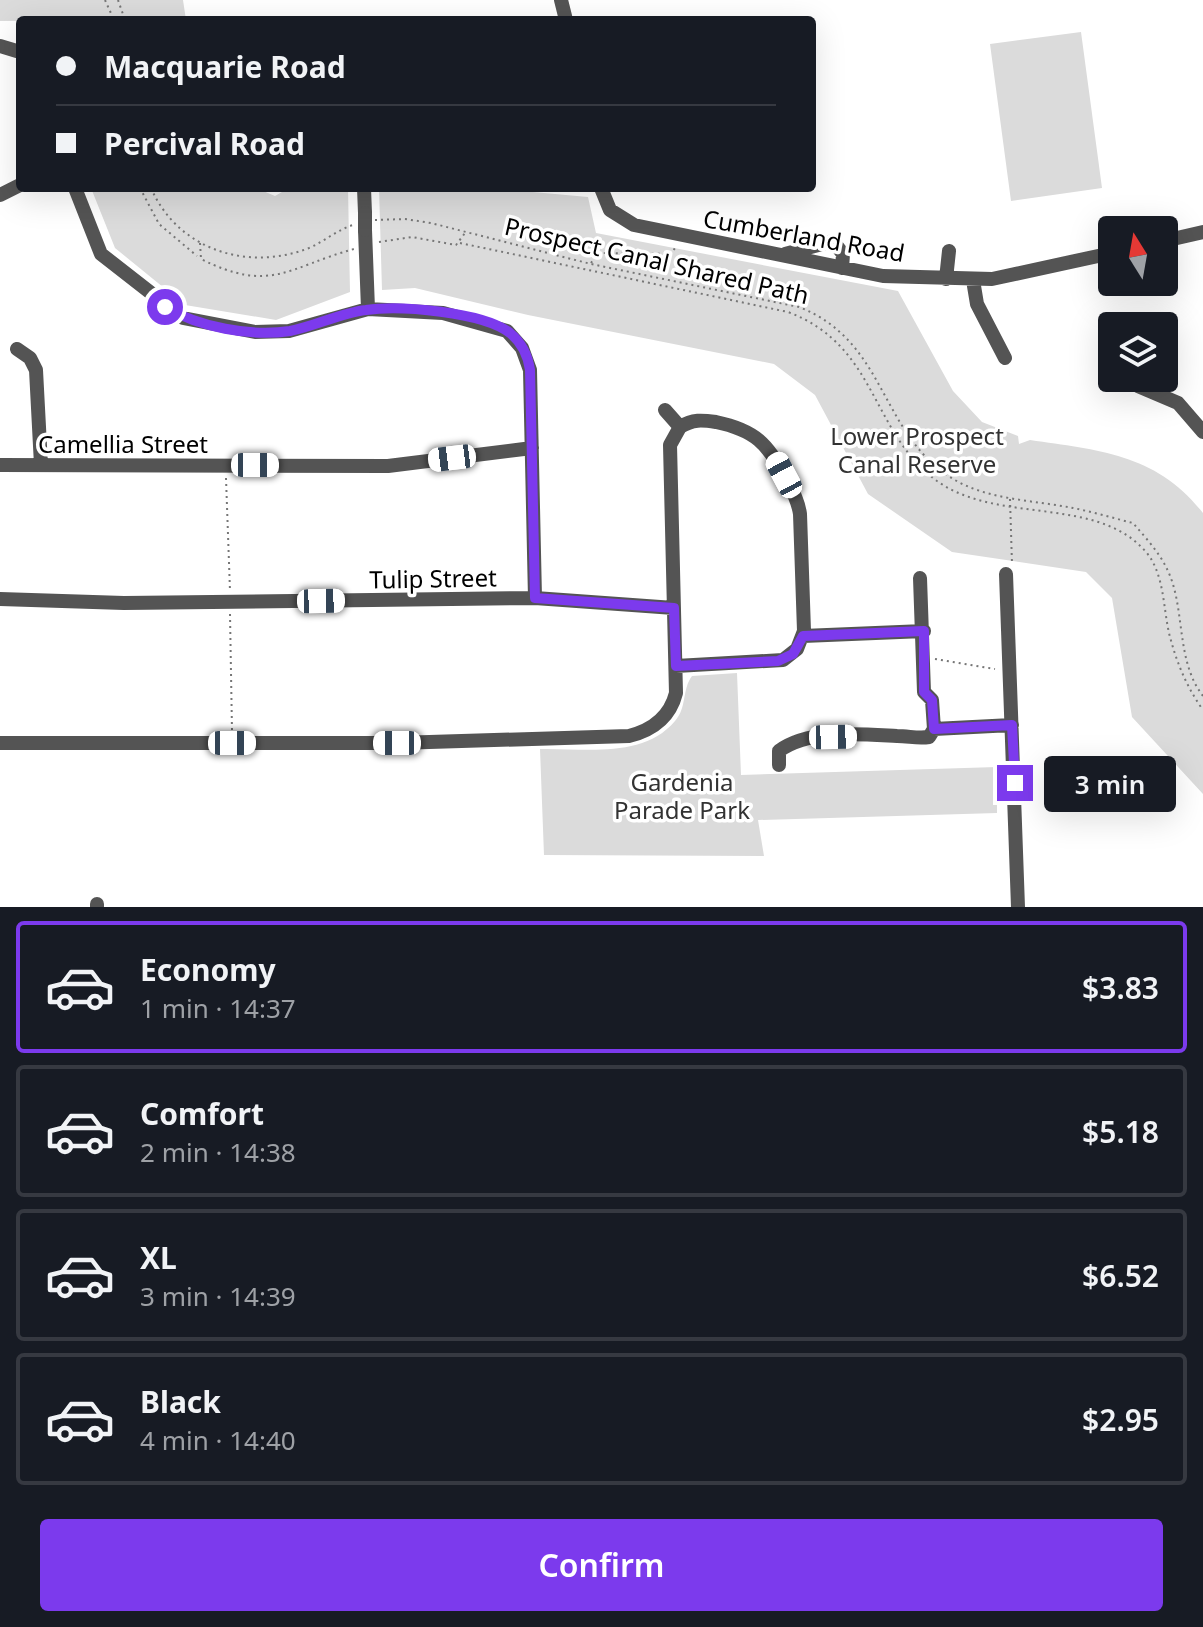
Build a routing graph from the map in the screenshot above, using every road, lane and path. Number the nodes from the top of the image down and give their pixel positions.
1 (77, 192) edge
2 (142, 192) edge
3 (153, 192) edge
4 (364, 192) edge
5 (602, 192) edge
6 (365, 222) junction
7 (466, 231) junction
8 (1203, 232) edge
9 (680, 235) junction
10 (1178, 238) edge
11 (200, 242) junction
12 (460, 243) junction
13 (366, 246) junction
14 (949, 251) dead end
15 (776, 254) junction
16 (1098, 256) edge
17 (201, 259) junction
18 (591, 264) junction
19 (842, 268) junction
20 (946, 279) junction
21 (973, 280) junction
22 (368, 309) junction
23 (17, 349) dead end
24 (1005, 358) dead end
25 (1152, 392) edge
26 (665, 410) dead end
27 (680, 427) junction
28 (1203, 432) edge
29 (532, 448) junction
30 (0, 465) edge
31 (41, 465) junction
32 (1010, 497) junction
33 (1010, 509) junction
34 (1006, 574) joint
35 (920, 578) dead end
36 (535, 598) junction
37 (0, 599) edge
38 (674, 608) junction
39 (924, 631) junction
40 (803, 636) junction
41 (925, 657) junction
42 (676, 666) junction
43 (1010, 672) junction
44 (1203, 696) edge
45 (1203, 710) edge
46 (1012, 725) junction
47 (934, 729) junction
48 (0, 743) edge
49 (779, 765) dead end
50 (1018, 907) edge

1 - 22 street
2 - 17 path
3 - 11 path
4 - 6 street
5 - 9 street, Cumberland Road
6 - 7 path, Prospect Canal Shared Path
6 - 11 path
6 - 13 street
7 - 12 path
7 - 18 path, Prospect Canal Shared Path
8 - 10 street
9 - 15 street, Cumberland Road
9 - 18 path
11 - 17 path
12 - 13 path
12 - 33 path
13 - 17 path
13 - 22 street
14 - 20 street
15 - 19 street, Cumberland Road
15 - 19 street
16 - 21 street, Cumberland Road
18 - 32 path, Prospect Canal Shared Path
19 - 20 street, Cumberland Road
20 - 21 street, Cumberland Road
21 - 24 street
22 - 29 street
23 - 31 street
25 - 28 street
26 - 27 street
27 - 38 street
27 - 40 street
29 - 31 street, Camellia Street
29 - 36 street
30 - 31 street, Camellia Street
32 - 33 path
32 - 44 path, Prospect Canal Shared Path
33 - 34 path
33 - 45 path
34 - 43 street
35 - 39 street
36 - 37 street, Tulip Street
36 - 38 street, Tulip Street
38 - 42 street
39 - 40 street
39 - 41 street
40 - 42 street
41 - 43 path
41 - 47 street
42 - 48 street
43 - 46 street
46 - 47 street
46 - 50 street
47 - 49 street

